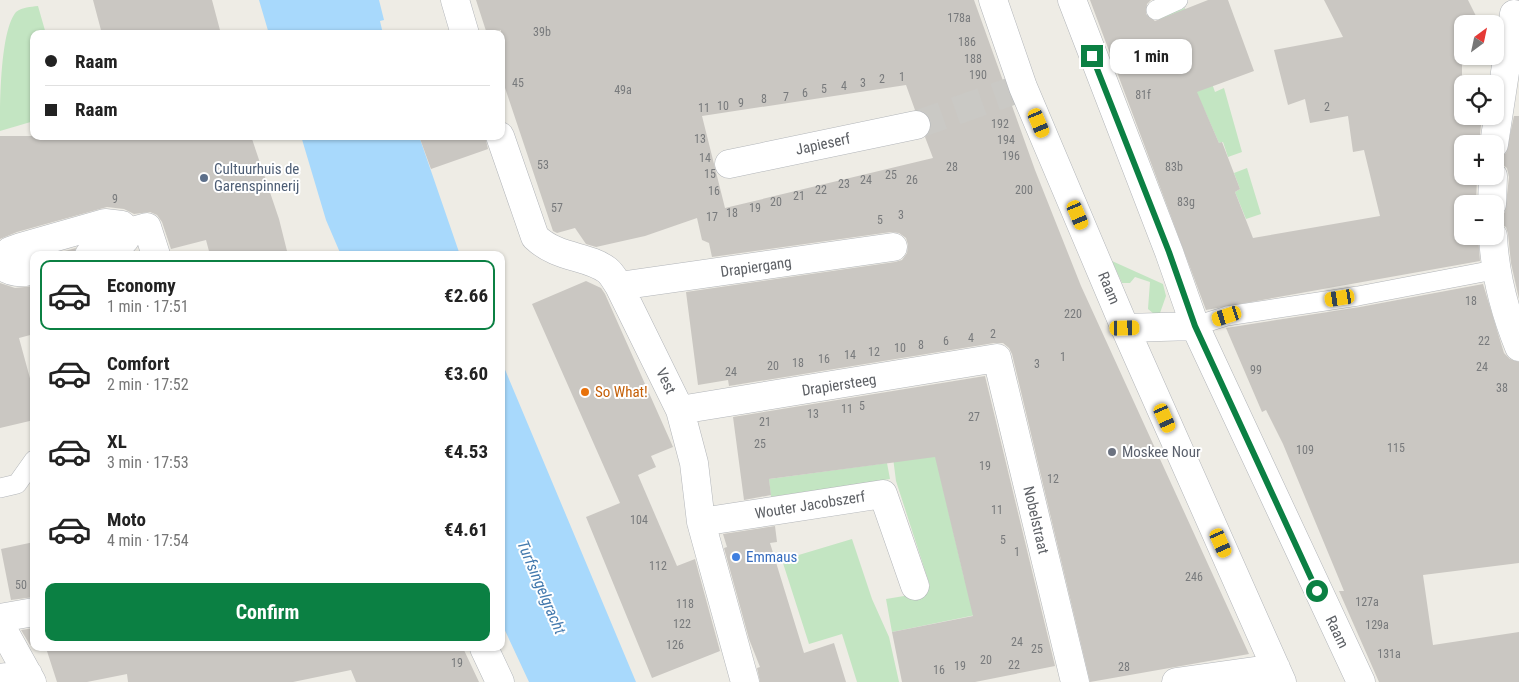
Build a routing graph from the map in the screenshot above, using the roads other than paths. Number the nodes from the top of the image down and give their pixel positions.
1 (456, 0) edge
2 (994, 0) edge
3 (1072, 0) edge
4 (1178, 0) edge
5 (1156, 10) dead end
6 (1511, 11) edge
7 (464, 30) edge
8 (916, 125) tunnel mouth
9 (1495, 135) edge
10 (501, 140) edge
11 (729, 164) dead end
12 (138, 229) junction
13 (1493, 245) edge
14 (893, 247) dead end
15 (103, 251) edge
16 (153, 251) edge
17 (0, 261) edge
18 (0, 265) edge
19 (1494, 270) junction
20 (30, 271) edge
21 (619, 286) junction
22 (1195, 326) junction
23 (1125, 328) junction
24 (1519, 347) edge
25 (997, 358) joint
26 (680, 410) junction
27 (30, 466) edge
28 (0, 488) edge
29 (701, 522) junction
30 (915, 586) dead end
31 (30, 613) edge
32 (0, 618) edge
33 (0, 624) edge
34 (485, 651) edge
35 (1279, 675) edge
36 (0, 678) edge
37 (30, 678) edge
38 (500, 682) edge
39 (745, 682) edge
40 (1075, 682) edge
41 (1176, 682) edge
42 (1361, 682) edge

1 - 7 street
2 - 23 street, Raam
3 - 22 street, Raam
4 - 5 lane
6 - 9 street
8 - 11 street, Japieserf
10 - 21 street, Vest
12 - 15 street
12 - 16 street
12 - 17 street
13 - 19 street
14 - 21 street, Drapiergang
18 - 20 street
19 - 22 lane
19 - 24 street
21 - 26 street, Vest
22 - 23 street
22 - 42 street, Raam
23 - 35 street, Raam
25 - 26 street, Drapiersteeg
25 - 40 street, Nobelstraat
26 - 29 street, Vest
27 - 28 lane
29 - 30 street, Wouter Jacobszerf
29 - 39 street, Vest
31 - 32 street
33 - 37 street
34 - 38 street
35 - 41 street
36 - 37 street

